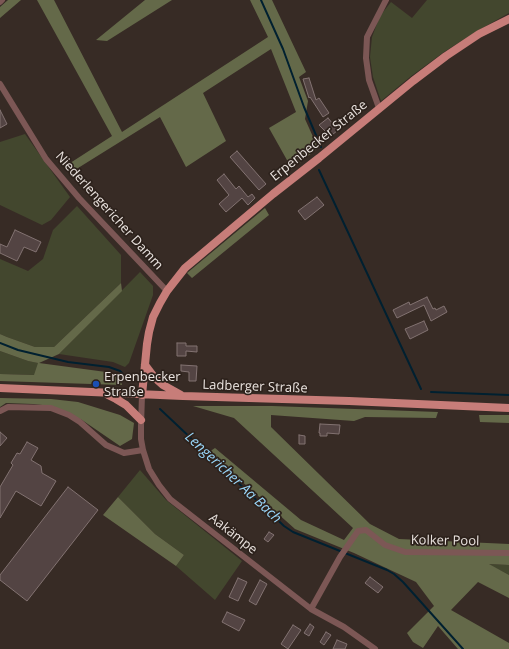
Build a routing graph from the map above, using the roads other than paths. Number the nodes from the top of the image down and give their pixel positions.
1 (386, 0) edge
2 (509, 19) edge
3 (0, 84) edge
4 (379, 108) junction
5 (167, 290) junction
6 (145, 365) junction
7 (0, 388) edge
8 (102, 393) junction
9 (142, 394) junction
10 (183, 396) junction
11 (509, 408) edge
12 (0, 411) edge
13 (141, 420) junction
14 (143, 450) junction
15 (509, 553) edge
16 (311, 609) junction
17 (375, 649) edge

1 - 4 street
2 - 4 main road, Erpenbecker Straße
3 - 5 street, Niederlengericher Damm
4 - 5 main road, Erpenbecker Straße
5 - 6 main road, Erpenbecker Straße
6 - 9 main road, Erpenbecker Straße
6 - 10 main road
7 - 8 main road, Ladberger Straße
8 - 9 main road, Ladberger Straße
8 - 13 main road
9 - 10 main road, Ladberger Straße
9 - 13 street, Aakämpe
10 - 11 main road, Ladberger Straße
12 - 14 street
13 - 14 street, Aakämpe
14 - 16 street, Aakämpe
15 - 16 street, Kolker Pool
16 - 17 street, Aakämpe

